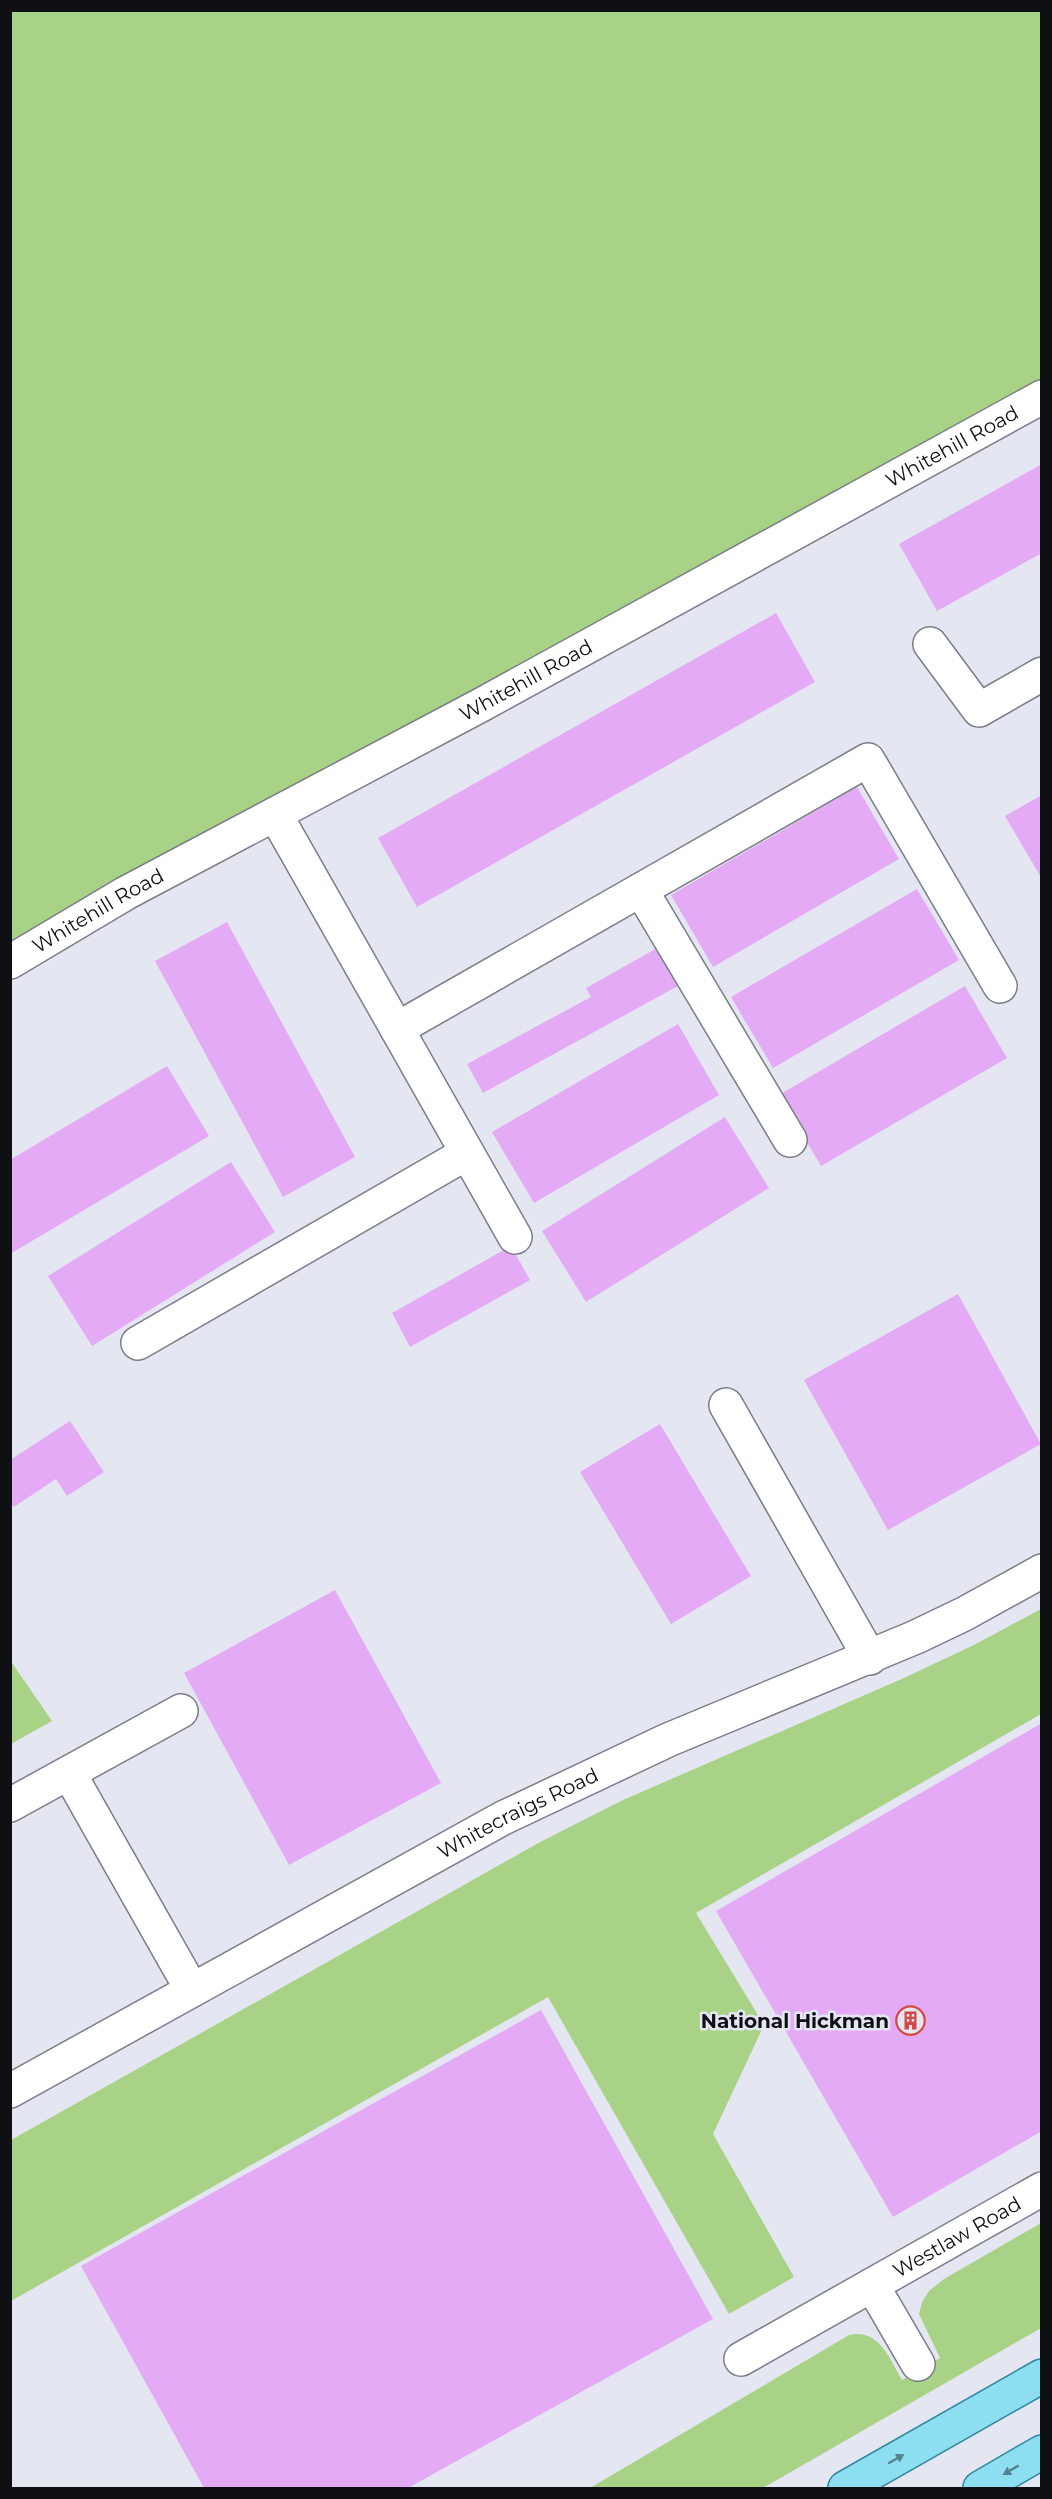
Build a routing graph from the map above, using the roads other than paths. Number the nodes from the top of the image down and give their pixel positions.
1 (1041, 397) edge
2 (930, 644) dead end
3 (1041, 674) edge
4 (275, 814) junction
5 (641, 890) junction
6 (10, 962) edge
7 (1000, 986) dead end
8 (397, 1029) junction
9 (790, 1140) dead end
10 (467, 1153) junction
11 (515, 1237) dead end
12 (138, 1343) dead end
13 (726, 1406) dead end
14 (1041, 1571) edge
15 (870, 1658) junction
16 (181, 1711) dead end
17 (69, 1773) junction
18 (10, 1805) edge
19 (192, 1990) junction
20 (10, 2091) edge
21 (1041, 2189) edge
22 (872, 2284) junction
23 (741, 2359) dead end
24 (918, 2364) dead end
25 (1041, 2376) edge
26 (1041, 2452) edge
27 (845, 2488) edge
28 (980, 2488) edge

1 - 4 street, Whitehill Road
2 - 3 street
4 - 6 street, Whitehill Road
4 - 8 street
5 - 7 street
5 - 8 street
5 - 9 street
8 - 10 street
10 - 11 street
10 - 12 street
13 - 15 street
14 - 15 street, Whitecraigs Road
15 - 19 street, Whitecraigs Road
16 - 17 street
17 - 18 street
17 - 19 street
19 - 20 street, Whitecraigs Road
21 - 22 street, Westlaw Road
22 - 23 street, Westlaw Road
22 - 24 street, Westlaw Road
27 -> 25 main road
26 -> 28 main road

